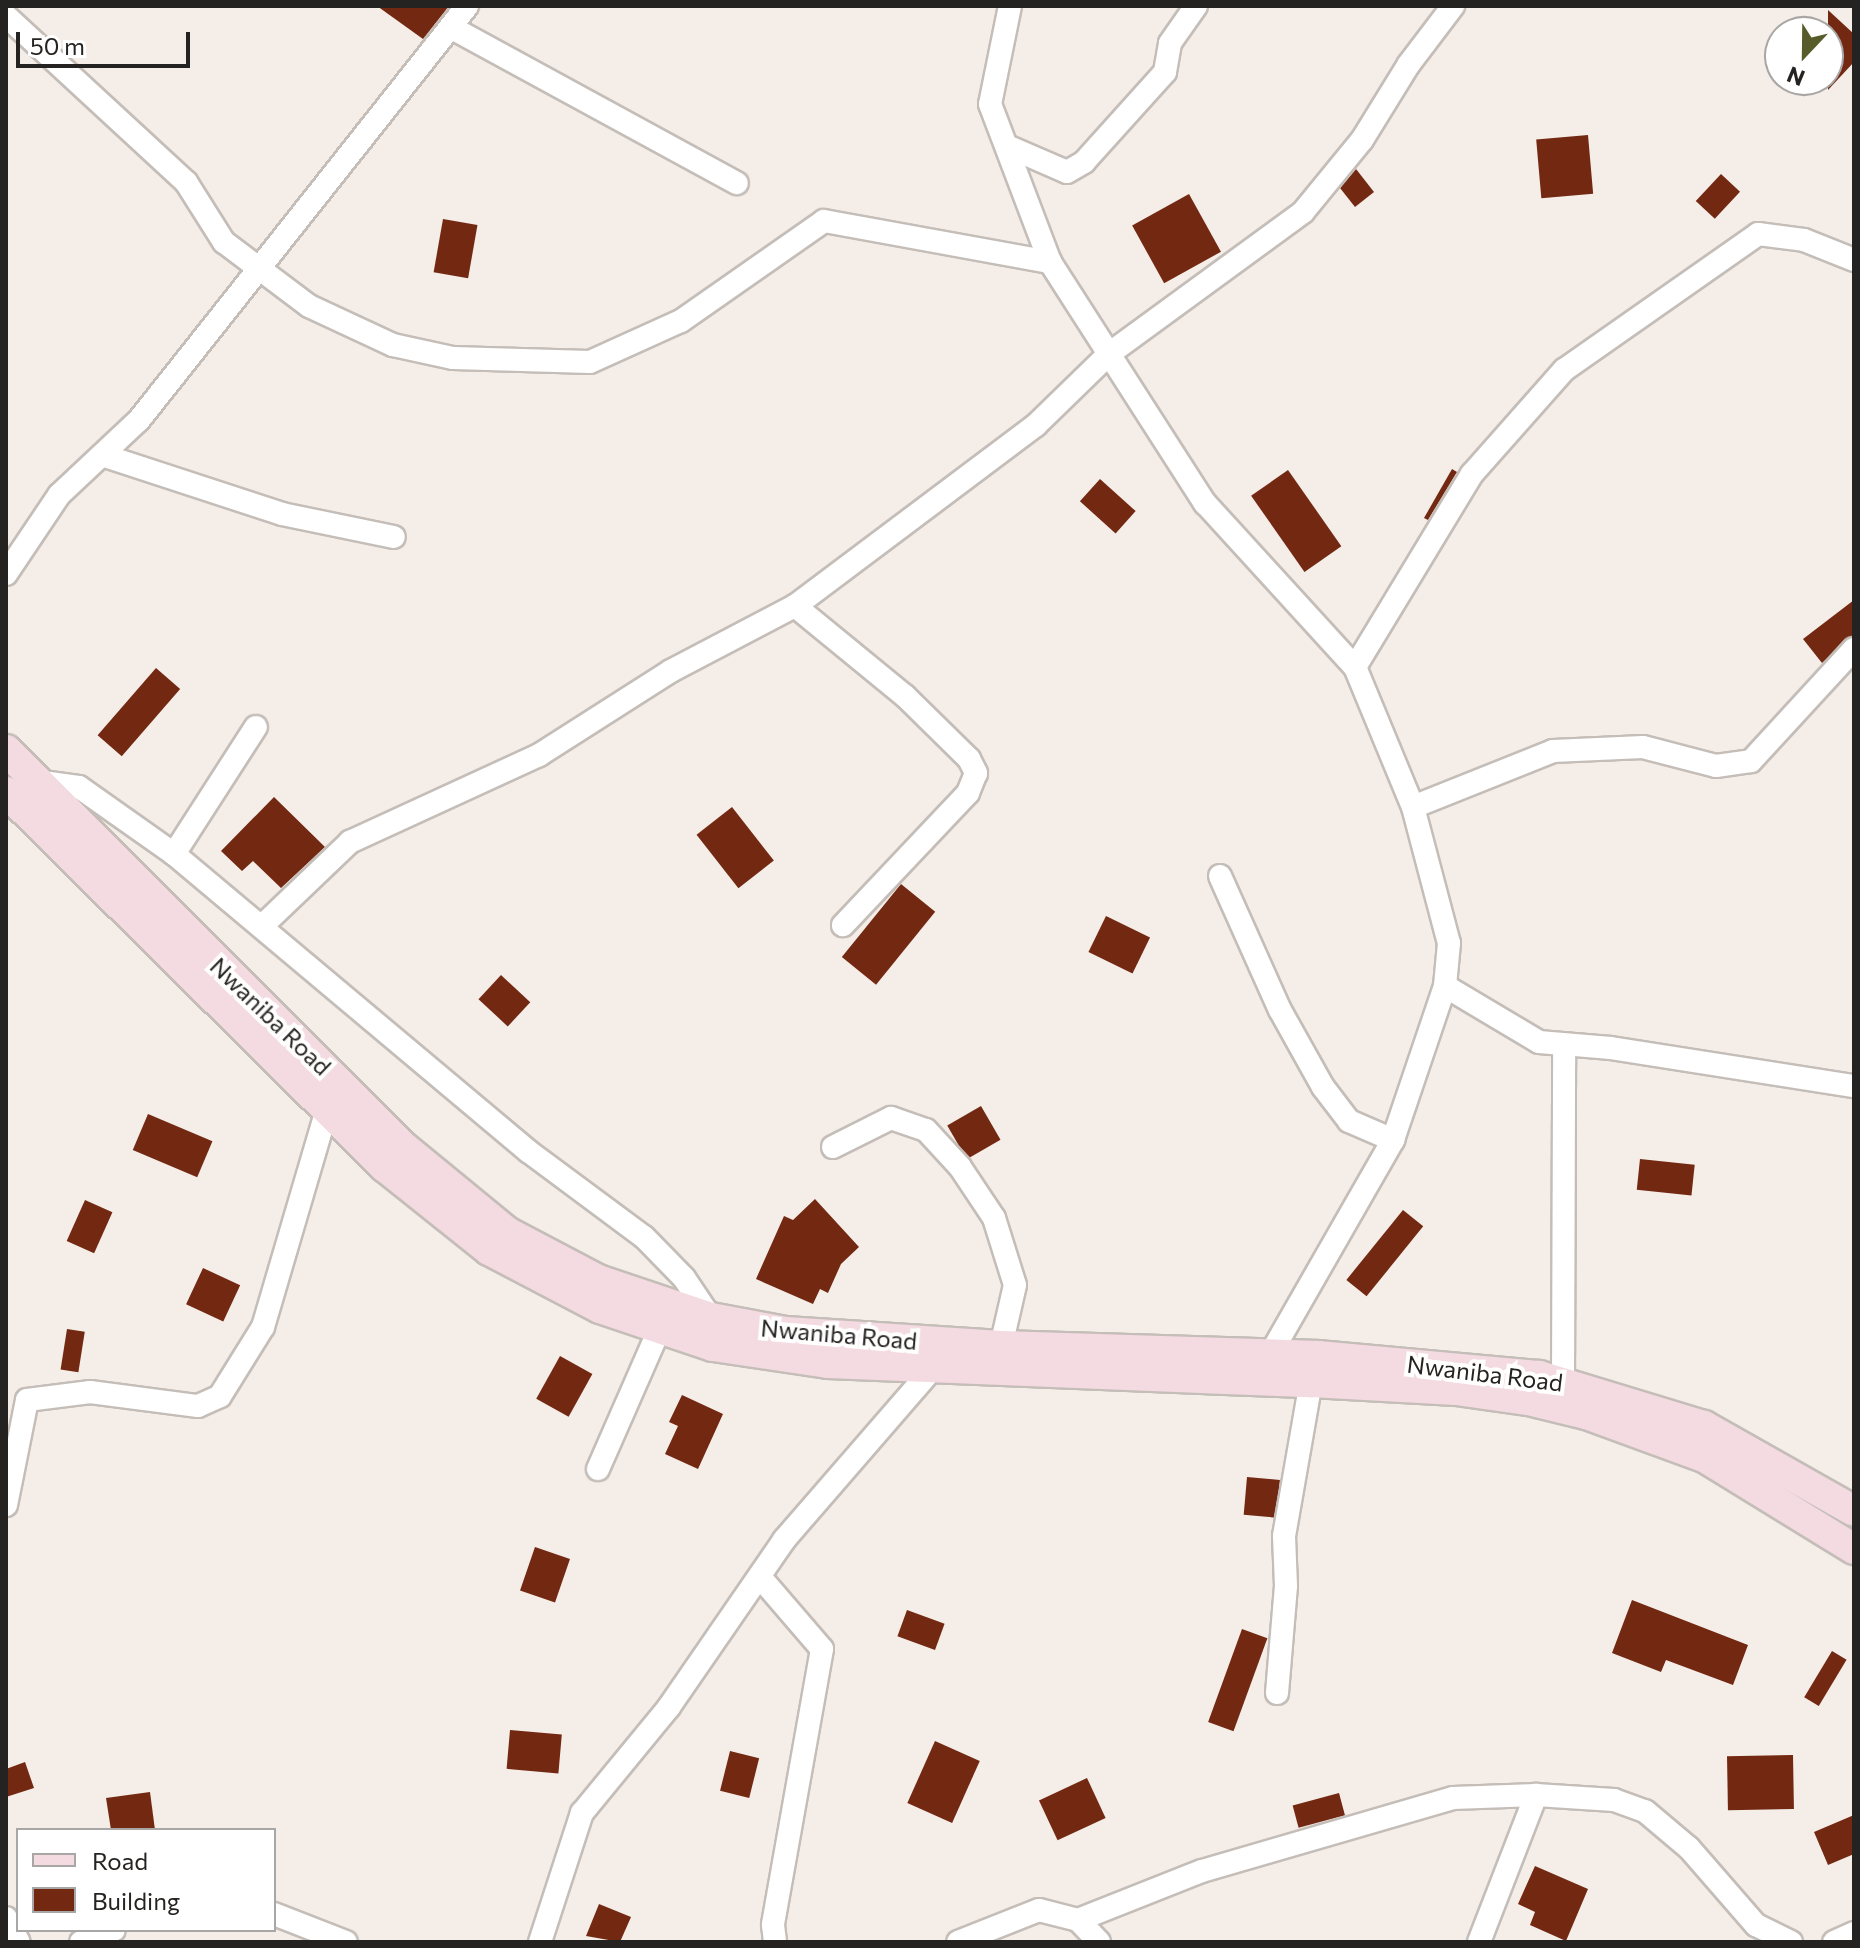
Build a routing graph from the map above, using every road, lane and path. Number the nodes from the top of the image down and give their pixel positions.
1 (467, 6) edge
2 (1010, 6) edge
3 (1196, 6) edge
4 (1453, 6) edge
5 (6, 16) edge
6 (454, 29) junction
7 (1007, 146) junction
8 (737, 183) dead end
9 (1854, 260) edge
10 (1050, 262) junction
11 (257, 270) junction
12 (1109, 354) junction
13 (102, 455) junction
14 (394, 537) dead end
15 (6, 574) edge
16 (795, 606) junction
17 (1854, 649) edge
18 (1355, 667) junction
19 (256, 727) dead end
20 (6, 750) edge
21 (35, 781) junction
22 (6, 792) edge
23 (1413, 807) junction
24 (174, 854) junction
25 (1220, 876) dead end
26 (843, 925) dead end
27 (262, 926) junction
28 (1445, 986) junction
29 (1564, 1047) junction
30 (1854, 1086) edge
31 (327, 1110) junction
32 (1393, 1140) junction
33 (833, 1147) dead end
34 (711, 1318) junction
35 (659, 1330) junction
36 (1001, 1346) junction
37 (1270, 1355) junction
38 (934, 1367) junction
39 (1311, 1382) junction
40 (1563, 1382) junction
41 (598, 1469) dead end
42 (6, 1505) edge
43 (1853, 1507) edge
44 (1854, 1549) edge
45 (760, 1577) junction
46 (1277, 1693) dead end
47 (1536, 1795) junction
48 (276, 1915) edge
49 (6, 1918) edge
50 (1078, 1920) junction
51 (108, 1932) edge
52 (1854, 1933) edge
53 (19, 1942) edge
54 (81, 1942) edge
55 (346, 1942) edge
56 (540, 1942) edge
57 (775, 1942) edge
58 (958, 1942) edge
59 (1099, 1942) edge
60 (1479, 1942) edge
61 (1791, 1942) edge
62 (1834, 1942) edge

1 - 6 street
2 - 7 street
3 - 7 street
4 - 12 street
5 - 11 street
6 - 8 street
6 - 11 street
7 - 10 street
9 - 18 street
10 - 11 street
10 - 12 street
11 - 13 street
12 - 16 street
12 - 18 street
13 - 14 street
13 - 15 street
16 - 26 street
16 - 27 street
17 - 23 street
18 - 23 street
19 - 24 street
20 - 21 main road, Nwaniba Road
21 - 24 street
21 - 34 main road, Nwaniba Road
22 - 31 main road
23 - 28 street
24 - 27 street
25 - 32 street
27 - 34 street
28 - 29 street
28 - 32 street
29 - 30 street
29 - 40 street
31 - 35 main road
31 - 42 street
32 - 37 street
33 - 36 street
34 - 36 main road, Nwaniba Road
35 - 38 main road
35 - 41 street
36 - 37 main road, Nwaniba Road
37 - 40 main road, Nwaniba Road
38 - 39 main road
38 - 45 street
39 - 44 main road
39 - 46 street
40 - 43 main road, Nwaniba Road
45 - 56 street
45 - 57 street
47 - 50 street
47 - 60 street
47 - 61 street
48 - 55 street
49 - 53 street
50 - 58 street
50 - 59 street
51 - 54 street
52 - 62 street

